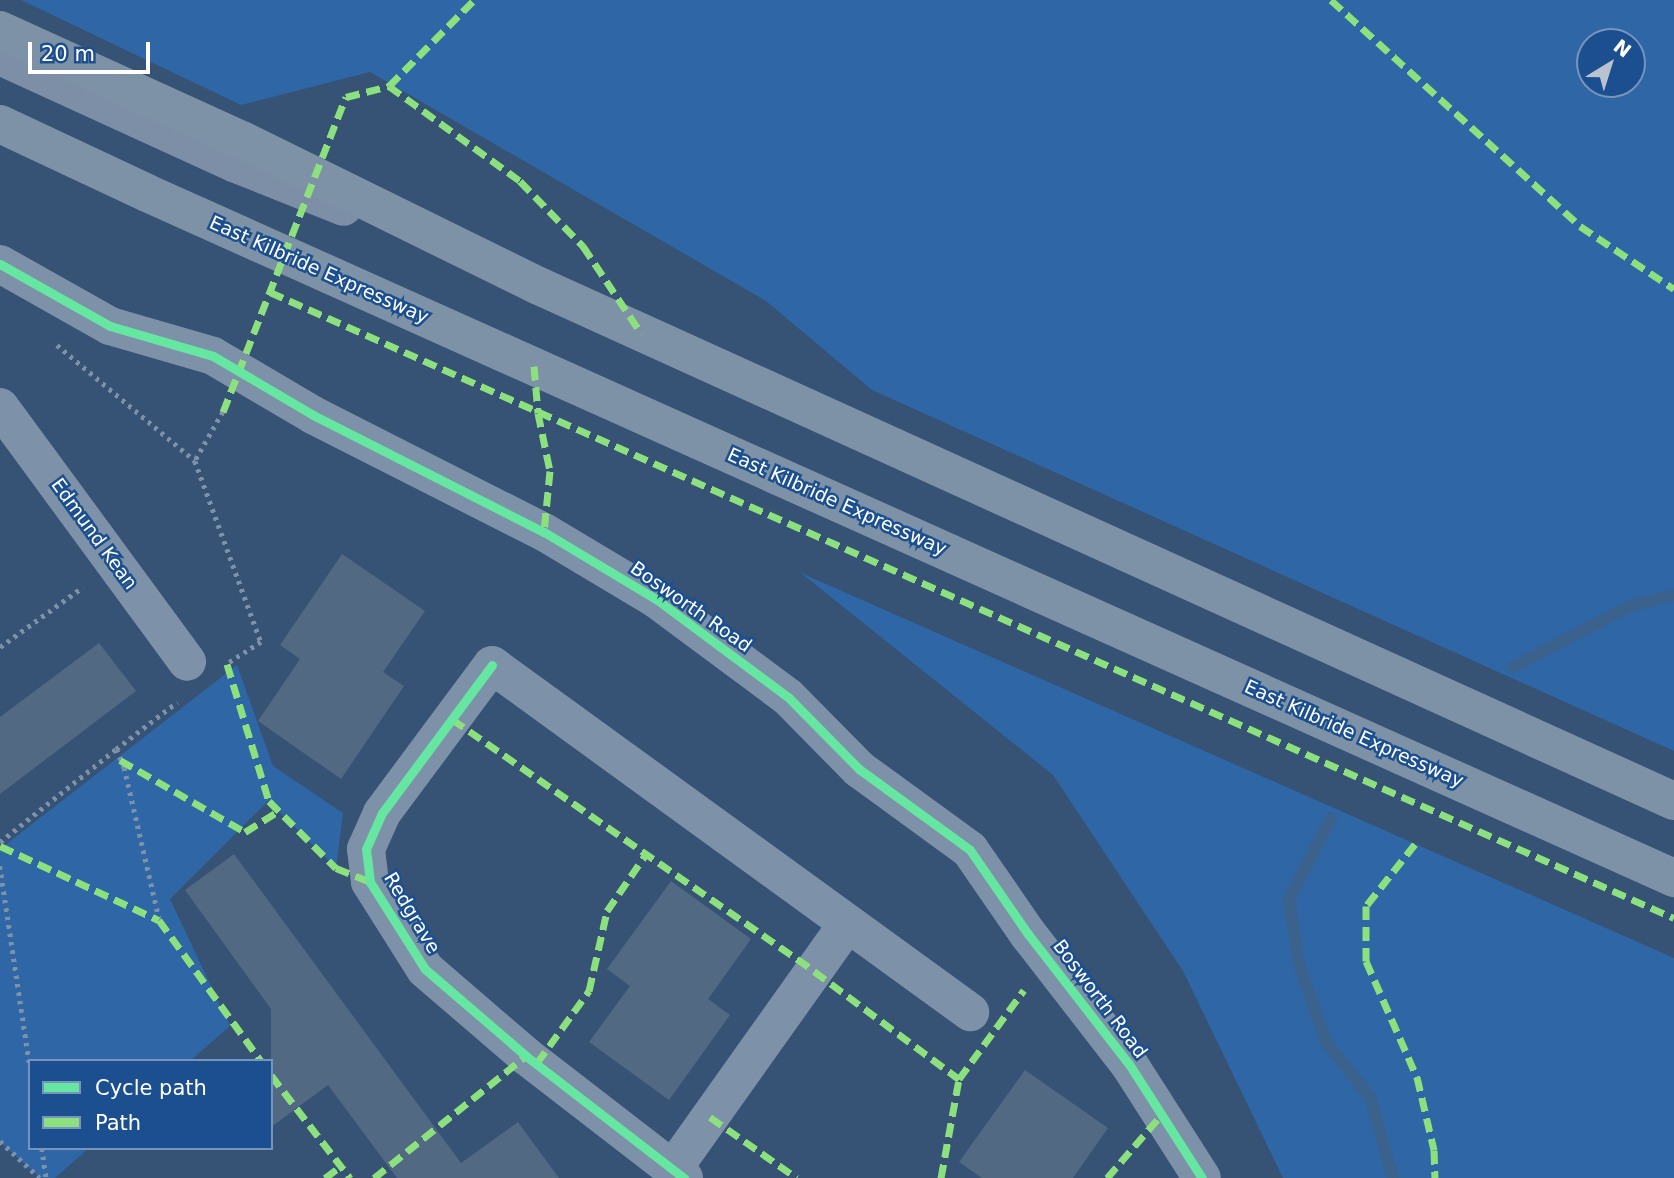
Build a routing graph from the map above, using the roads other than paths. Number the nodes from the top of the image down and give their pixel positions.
1 (0, 30) edge
2 (0, 56) edge
3 (0, 124) edge
4 (3, 271) edge
5 (539, 286) junction
6 (0, 407) edge
7 (195, 672) road end
8 (1674, 801) edge
9 (1674, 878) edge
10 (846, 924) junction
11 (970, 1012) dead end
12 (679, 1174) edge
13 (1202, 1178) edge

1 - 5 highway
2 - 5 main road
3 - 9 highway, East Kilbride Expressway
4 - 13 street, Bosworth Road
5 - 8 highway
6 - 7 street, Edmund Kean
10 - 11 street
10 - 12 street, Redgrave
10 - 12 street, Redgrave

